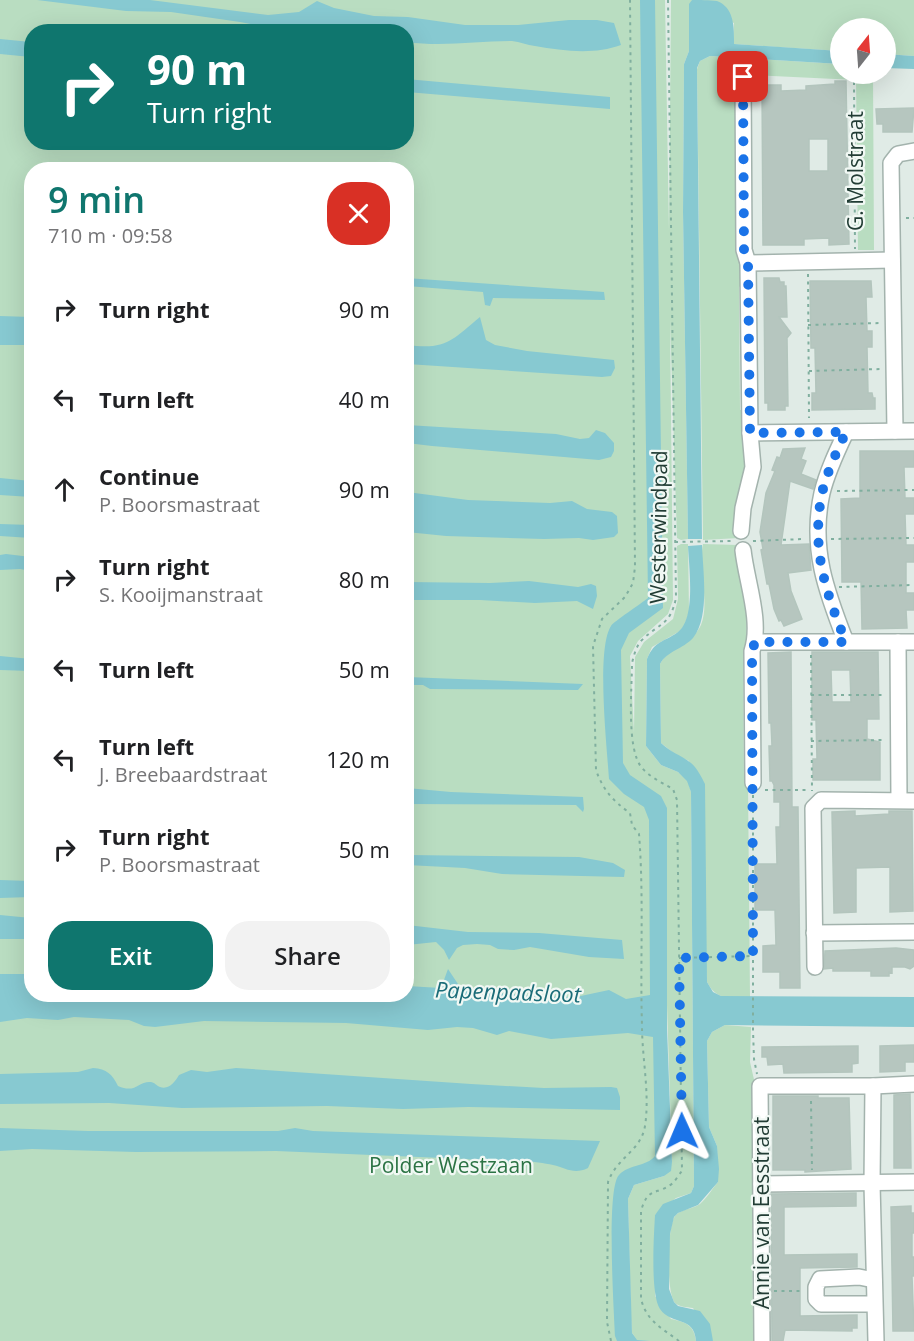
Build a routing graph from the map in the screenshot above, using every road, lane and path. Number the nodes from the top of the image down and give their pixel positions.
1 (630, 0) edge
2 (668, 0) edge
3 (743, 77) dead end
4 (854, 84) edge
5 (914, 152) edge
6 (892, 260) junction
7 (855, 261) junction
8 (808, 262) junction
9 (748, 263) junction
10 (893, 323) junction
11 (808, 325) junction
12 (893, 369) junction
13 (809, 371) junction
14 (809, 432) junction
15 (846, 432) junction
16 (895, 432) junction
17 (914, 432) edge
18 (750, 433) junction
19 (914, 490) edge
20 (823, 491) junction
21 (741, 540) junction
22 (675, 542) junction
23 (914, 585) edge
24 (825, 589) junction
25 (755, 642) junction
26 (811, 642) junction
27 (846, 642) junction
28 (898, 642) junction
29 (914, 642) edge
30 (898, 694) junction
31 (811, 695) junction
32 (898, 740) junction
33 (812, 741) junction
34 (753, 786) junction
35 (816, 796) junction
36 (906, 801) edge
37 (814, 933) junction
38 (914, 933) edge
39 (753, 956) junction
40 (679, 958) junction
41 (815, 967) dead end
42 (914, 1084) edge
43 (760, 1086) junction
44 (811, 1086) junction
45 (873, 1086) junction
46 (914, 1182) edge
47 (761, 1184) junction
48 (812, 1184) junction
49 (872, 1184) junction
50 (874, 1280) junction
51 (816, 1291) junction
52 (762, 1292) junction
53 (874, 1304) junction
54 (612, 1341) edge
55 (679, 1341) edge
56 (762, 1341) edge
57 (876, 1341) edge

1 - 54 path
2 - 22 path, Westerwindpad
3 - 9 street
4 - 7 path, G. Molstraat
5 - 6 street, G. Molstraat
6 - 7 street, G. Molstraat
6 - 10 street, G. Molstraat
7 - 8 street, G. Molstraat
8 - 9 street, G. Molstraat
8 - 11 path
9 - 18 street
10 - 11 path
10 - 12 street, G. Molstraat
11 - 13 path
12 - 13 path
12 - 16 street, G. Molstraat
13 - 14 path
14 - 15 street
14 - 18 street
15 - 16 street
15 - 20 street
16 - 17 street
18 - 21 street
19 - 20 path
20 - 24 street
21 - 22 path
21 - 25 street
22 - 40 path, Westerwindpad
23 - 24 path
24 - 27 street
25 - 26 street
25 - 34 street
26 - 27 street
26 - 31 path
27 - 28 street
28 - 29 street
28 - 30 street
30 - 31 path
30 - 32 street
31 - 33 path
32 - 33 path
32 - 36 street
33 - 35 path
34 - 35 path
34 - 39 path
35 - 36 street
35 - 37 street
37 - 38 street
37 - 41 street
39 - 40 path
39 - 43 path
40 - 55 path, Westerwindpad
42 - 45 street
43 - 44 street
43 - 47 street, Annie van Eesstraat
44 - 45 street
44 - 48 path
45 - 49 street
46 - 49 street
47 - 48 street
47 - 52 street, Annie van Eesstraat
48 - 49 street
49 - 50 street
50 - 51 street
50 - 53 street
51 - 52 path
51 - 53 street
52 - 56 street, Annie van Eesstraat
53 - 57 street

